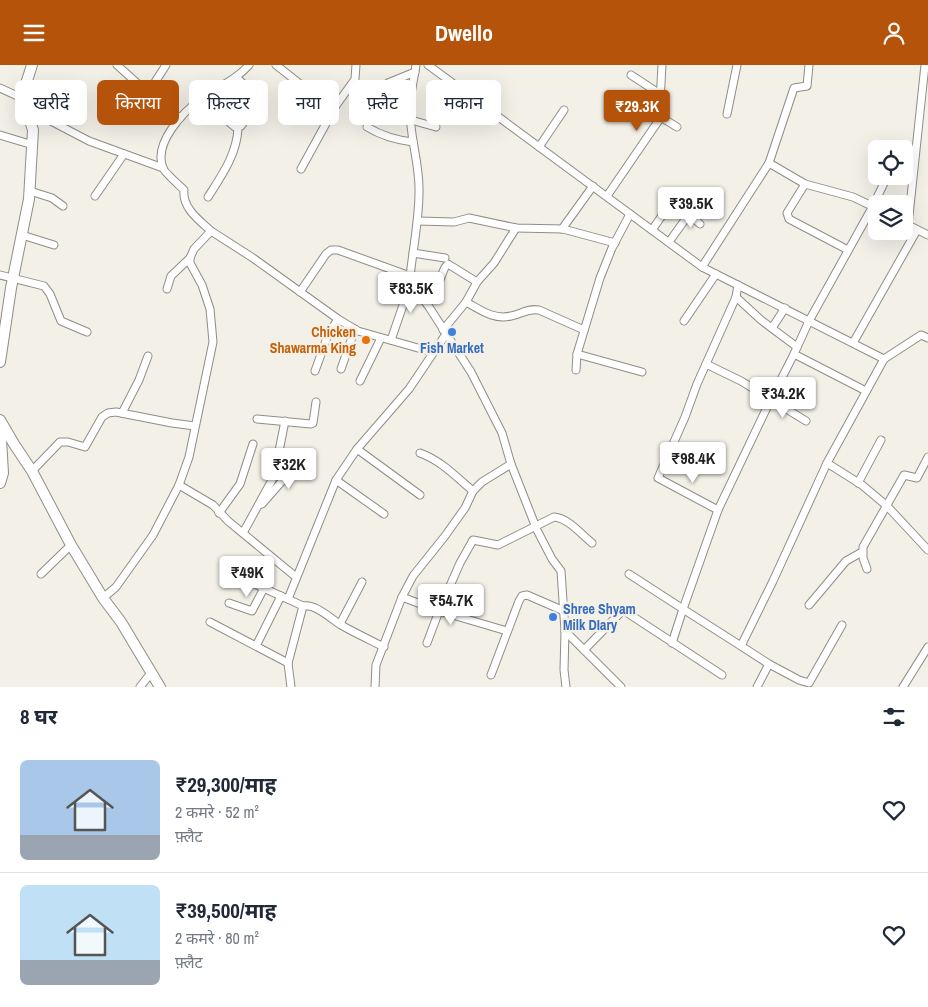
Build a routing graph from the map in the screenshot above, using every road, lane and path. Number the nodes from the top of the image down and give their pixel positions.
1 (32, 65) edge
2 (117, 65) edge
3 (166, 65) edge
4 (249, 65) edge
5 (276, 65) edge
6 (356, 65) edge
7 (428, 65) edge
8 (662, 65) edge
9 (737, 65) edge
10 (809, 65) edge
11 (925, 65) edge
12 (415, 69) edge
13 (631, 75) dead end
14 (237, 78) junction
15 (27, 80) edge
16 (134, 80) edge
17 (156, 80) edge
18 (234, 80) edge
19 (295, 80) edge
20 (394, 80) edge
21 (0, 88) edge
22 (660, 94) junction
23 (15, 97) edge
24 (339, 100) edge
25 (189, 110) edge
26 (564, 110) dead end
27 (728, 114) dead end
28 (659, 116) junction
29 (180, 119) joint
30 (416, 121) edge
31 (32, 125) edge
32 (59, 125) edge
33 (232, 125) edge
34 (324, 125) edge
35 (411, 125) edge
36 (238, 127) junction
37 (366, 127) dead end
38 (436, 127) dead end
39 (677, 127) dead end
40 (0, 135) edge
41 (413, 141) junction
42 (32, 145) junction
43 (539, 147) junction
44 (124, 154) junction
45 (769, 163) junction
46 (162, 168) junction
47 (301, 169) dead end
48 (913, 170) edge
49 (805, 184) junction
50 (593, 186) junction
51 (30, 191) junction
52 (677, 194) dead end
53 (95, 196) dead end
54 (607, 196) junction
55 (208, 197) dead end
56 (672, 201) junction
57 (697, 203) dead end
58 (868, 204) edge
59 (63, 207) dead end
60 (630, 214) junction
61 (688, 214) junction
62 (868, 218) edge
63 (418, 221) junction
64 (700, 225) dead end
65 (516, 228) junction
66 (913, 228) edge
67 (562, 229) junction
68 (652, 230) junction
69 (917, 230) junction
70 (211, 231) junction
71 (22, 235) junction
72 (928, 235) edge
73 (668, 242) junction
74 (615, 243) junction
75 (54, 245) dead end
76 (848, 250) junction
77 (413, 253) junction
78 (190, 257) junction
79 (445, 258) dead end
80 (702, 267) junction
81 (716, 274) junction
82 (0, 275) edge
83 (12, 279) junction
84 (410, 279) junction
85 (477, 282) junction
86 (738, 285) junction
87 (167, 289) dead end
88 (300, 292) junction
89 (736, 297) junction
90 (466, 302) junction
91 (784, 308) junction
92 (338, 319) junction
93 (684, 321) dead end
94 (808, 321) junction
95 (772, 328) junction
96 (355, 329) junction
97 (584, 331) junction
98 (87, 332) dead end
99 (444, 332) junction
100 (381, 337) junction
101 (928, 338) edge
102 (391, 340) junction
103 (853, 343) junction
104 (796, 350) junction
105 (432, 352) junction
106 (577, 354) junction
107 (148, 356) dead end
108 (0, 358) edge
109 (884, 359) junction
110 (706, 364) junction
111 (341, 369) dead end
112 (576, 370) dead end
113 (315, 371) dead end
114 (642, 372) dead end
115 (360, 381) dead end
116 (866, 391) junction
117 (771, 399) junction
118 (316, 402) dead end
119 (122, 413) junction
120 (257, 419) dead end
121 (0, 421) edge
122 (285, 421) junction
123 (806, 421) dead end
124 (195, 426) junction
125 (881, 440) dead end
126 (253, 444) dead end
127 (357, 449) junction
128 (420, 453) dead end
129 (305, 455) dead end
130 (928, 457) edge
131 (827, 463) junction
132 (511, 464) junction
133 (32, 471) junction
134 (336, 480) junction
135 (0, 483) edge
136 (858, 483) junction
137 (179, 485) junction
138 (473, 491) junction
139 (420, 495) dead end
140 (887, 506) junction
141 (257, 509) junction
142 (718, 510) junction
143 (219, 513) junction
144 (384, 514) dead end
145 (536, 526) junction
146 (243, 533) junction
147 (592, 543) dead end
148 (71, 545) junction
149 (928, 549) edge
150 (862, 552) junction
151 (867, 569) dead end
152 (41, 574) dead end
153 (629, 574) dead end
154 (296, 577) junction
155 (248, 581) dead end
156 (362, 582) dead end
157 (264, 588) junction
158 (284, 597) junction
159 (402, 597) junction
160 (103, 598) junction
161 (229, 603) dead end
162 (809, 605) dead end
163 (302, 606) junction
164 (683, 609) junction
165 (438, 611) junction
166 (564, 611) junction
167 (210, 622) dead end
168 (340, 624) junction
169 (842, 625) dead end
170 (507, 631) junction
171 (565, 631) junction
172 (427, 643) dead end
173 (672, 643) junction
174 (256, 646) junction
175 (741, 646) junction
176 (384, 647) junction
177 (928, 647) edge
178 (584, 650) junction
179 (288, 663) junction
180 (769, 664) junction
181 (151, 673) junction
182 (491, 675) dead end
183 (722, 675) dead end
184 (140, 687) edge
185 (160, 687) edge
186 (291, 687) edge
187 (375, 687) edge
188 (566, 687) edge
189 (621, 687) edge
190 (757, 687) edge
191 (903, 687) edge

1 - 15 street
2 - 16 street
3 - 17 street
4 - 14 street
5 - 19 street
6 - 24 street
7 - 43 street
8 - 22 street
9 - 27 street
10 - 45 street
11 - 48 street
12 - 20 street
13 - 22 street
14 - 18 street
14 - 36 street
21 - 23 street
22 - 28 street
25 - 29 street
26 - 43 street
28 - 39 street
28 - 54 street
29 - 46 street
30 - 38 street
31 - 42 street
32 - 44 street
33 - 36 street
34 - 47 street
35 - 41 street
36 - 55 street
37 - 41 street
40 - 42 street
41 - 63 street
42 - 51 street
43 - 50 street
44 - 46 street
44 - 53 street
45 - 49 street
45 - 80 street
46 - 70 street
49 - 58 street
49 - 76 street
50 - 54 street
50 - 67 street
51 - 59 street
51 - 71 street
52 - 56 street
54 - 60 street
56 - 61 street
56 - 68 street
57 - 61 street
60 - 68 street
60 - 74 street
61 - 64 street
61 - 73 street
62 - 76 street
63 - 65 street
63 - 77 street
65 - 67 street
65 - 85 street
66 - 69 street
67 - 74 street
68 - 73 street
69 - 72 street
69 - 103 street
70 - 78 street
70 - 88 street
71 - 75 street
71 - 83 street
73 - 80 street
74 - 97 street
76 - 94 street
77 - 79 street
77 - 84 street
78 - 87 street
78 - 124 street
80 - 81 street
81 - 86 street
81 - 93 street
82 - 83 street
83 - 98 street
83 - 108 street
84 - 85 street
84 - 88 street
84 - 99 street
84 - 102 street
85 - 90 street
86 - 89 street
86 - 91 street
88 - 92 street
89 - 95 street
89 - 110 street
90 - 97 street
90 - 99 street
91 - 94 street
91 - 95 street
92 - 96 street
92 - 113 street
94 - 103 street
94 - 104 street
95 - 104 street
96 - 100 street
96 - 111 street
97 - 106 street
99 - 105 street
99 - 132 street
100 - 102 street
100 - 115 street
101 - 109 street
102 - 105 street
103 - 109 street
104 - 116 street
104 - 117 street
105 - 127 street
106 - 112 street
106 - 114 street
107 - 119 street
109 - 116 street
110 - 117 street
110 - 142 street
116 - 131 street
117 - 123 street
117 - 142 street
118 - 122 street
119 - 124 street
119 - 133 street
120 - 122 street
121 - 133 street
121 - 135 street
122 - 141 street
124 - 137 street
125 - 136 street
126 - 143 street
127 - 134 street
127 - 139 street
128 - 138 street
129 - 141 street
130 - 140 street
131 - 136 street
131 - 175 street
132 - 138 street
132 - 145 street
133 - 148 street
134 - 144 street
134 - 154 street
136 - 140 street
137 - 143 street
137 - 160 street
138 - 159 street
140 - 149 street
140 - 150 street
141 - 146 street
142 - 164 street
143 - 146 street
145 - 147 street
145 - 165 street
145 - 166 street
146 - 154 street
148 - 152 street
148 - 160 street
150 - 151 street
150 - 162 street
153 - 164 street
154 - 158 street
155 - 157 street
156 - 168 street
157 - 158 street
157 - 161 street
158 - 163 street
158 - 174 street
159 - 165 street
159 - 176 street
160 - 181 street
163 - 168 street
163 - 179 street
164 - 173 street
164 - 175 street
165 - 170 street
165 - 172 street
166 - 170 street
166 - 171 street
167 - 174 street
168 - 176 street
169 - 180 street
170 - 182 street
171 - 178 street
171 - 188 street
173 - 178 street
173 - 183 street
174 - 179 street
175 - 180 street
176 - 187 street
177 - 191 street
178 - 189 street
179 - 186 street
180 - 190 street
181 - 184 street
181 - 185 street

